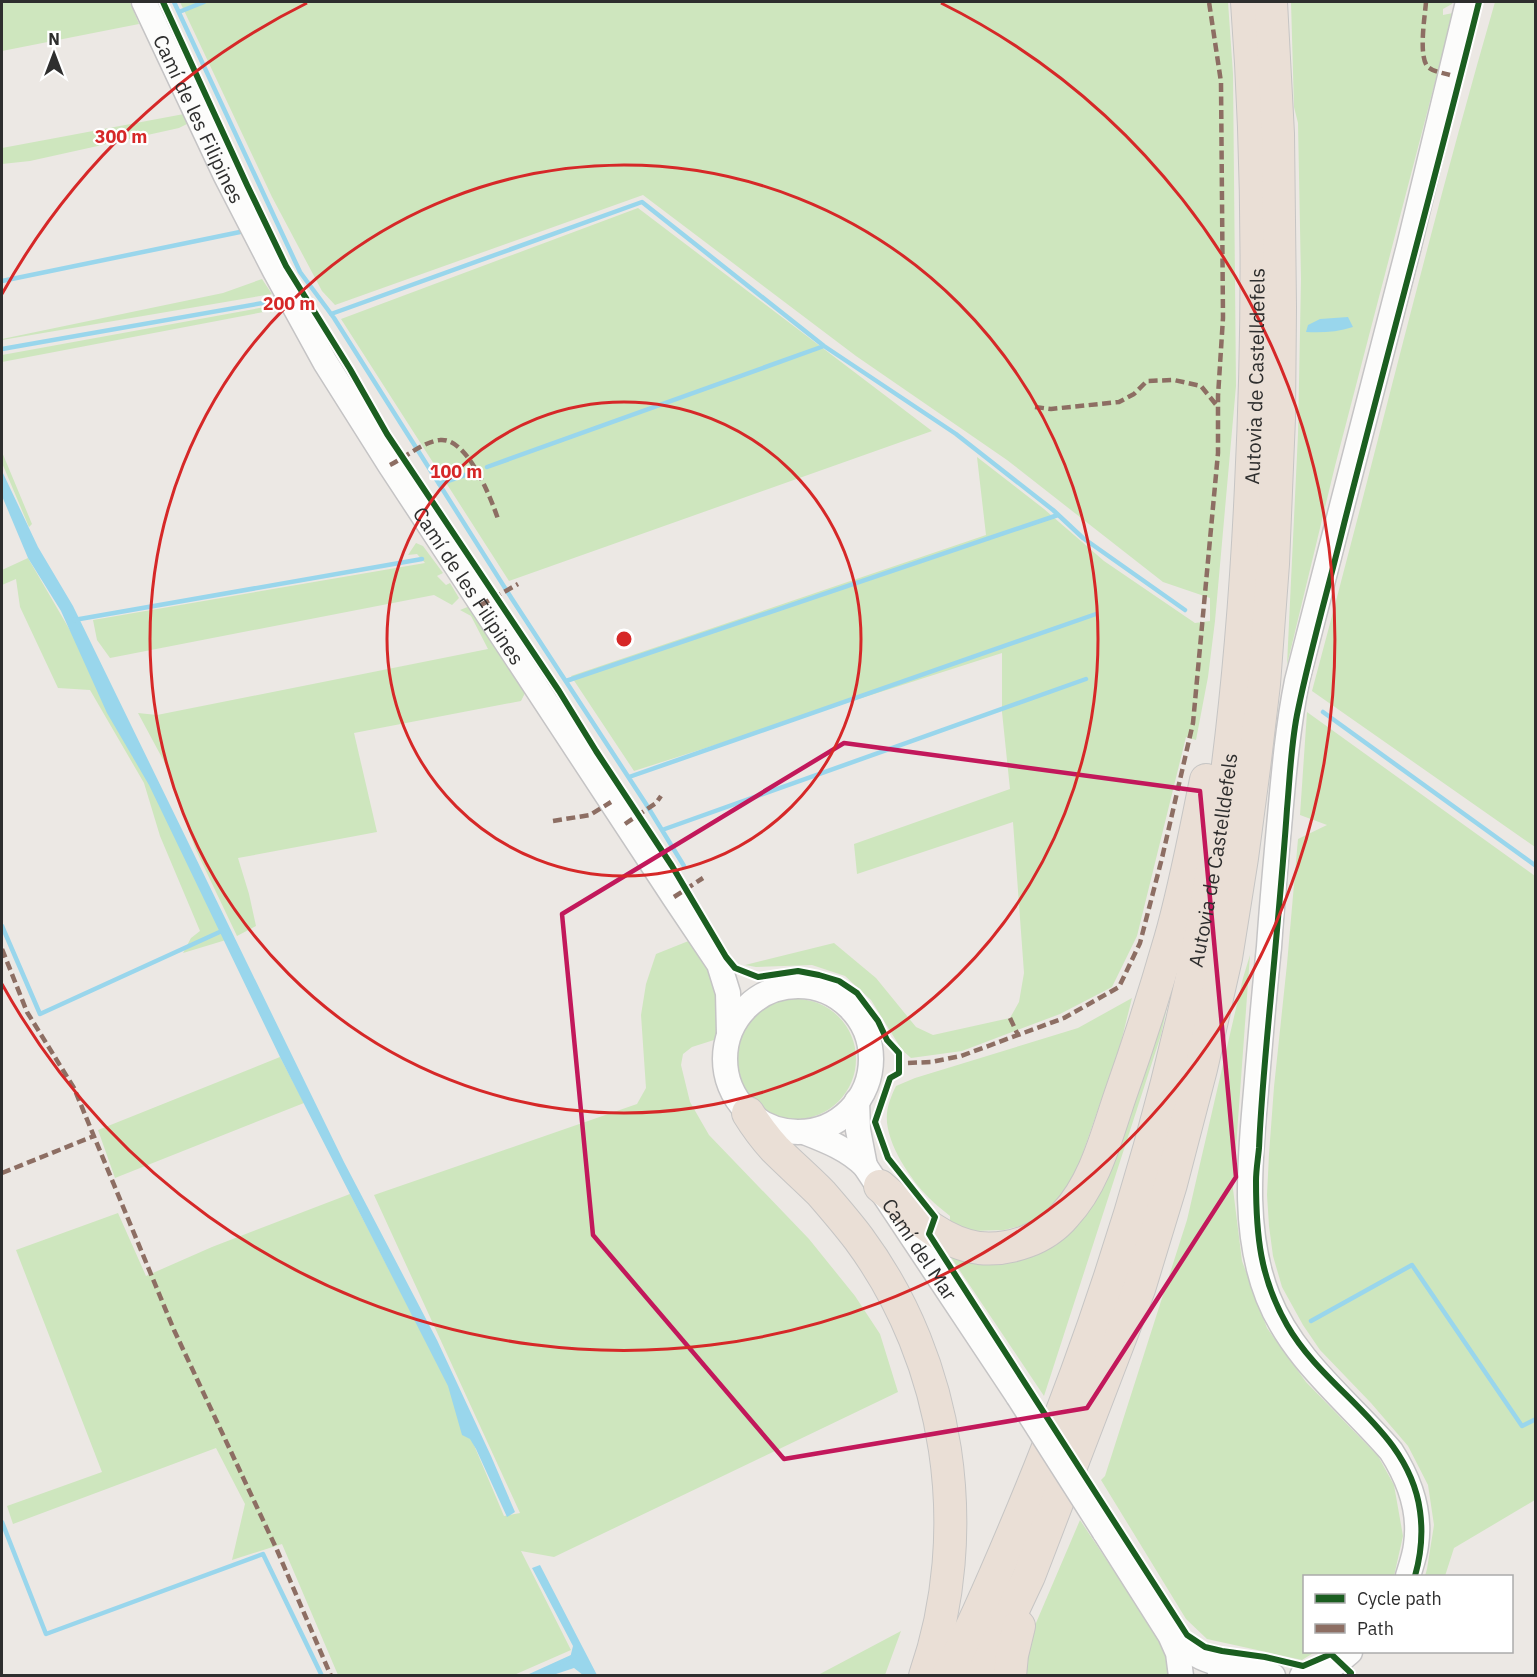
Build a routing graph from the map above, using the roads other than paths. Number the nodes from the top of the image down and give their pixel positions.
1 (144, 2) edge
2 (1247, 2) edge
3 (1271, 2) edge
4 (1466, 11) edge
5 (1248, 556) junction
6 (720, 964) junction
7 (777, 989) junction
8 (729, 1034) junction
9 (857, 1101) junction
10 (748, 1113) junction
11 (804, 1132) junction
12 (872, 1176) junction
13 (1408, 1575) edge
14 (1029, 1576) junction
15 (1170, 1635) junction
16 (1338, 1664) edge
17 (1236, 1668) junction
18 (925, 1676) edge
19 (948, 1676) edge
20 (982, 1676) edge
21 (1010, 1676) edge
22 (1181, 1676) edge
23 (1210, 1676) edge
24 (1273, 1676) edge
25 (1302, 1676) edge

1 - 6 main road, Camí de les Filipines
2 - 5 highway, Autovia de Castelldefels
3 - 14 highway, Autovia de Castelldefels
4 - 13 main road
5 - 12 highway
5 - 19 highway, Autovia de Castelldefels
6 - 7 main road
6 - 8 main road
7 - 8 main road
7 - 9 main road
8 - 10 main road
9 - 11 main road
9 - 12 main road, Camí del Mar
10 - 11 main road
10 - 18 highway
11 - 12 main road, Camí del Mar
12 - 15 main road, Camí del Mar, bridge
14 - 20 highway, Autovia de Castelldefels
14 - 21 highway
15 - 17 main road, Camí del Mar
15 - 22 main road, Camí del Mar
16 - 25 main road
17 - 23 main road
17 - 24 main road, Camí del Mar

